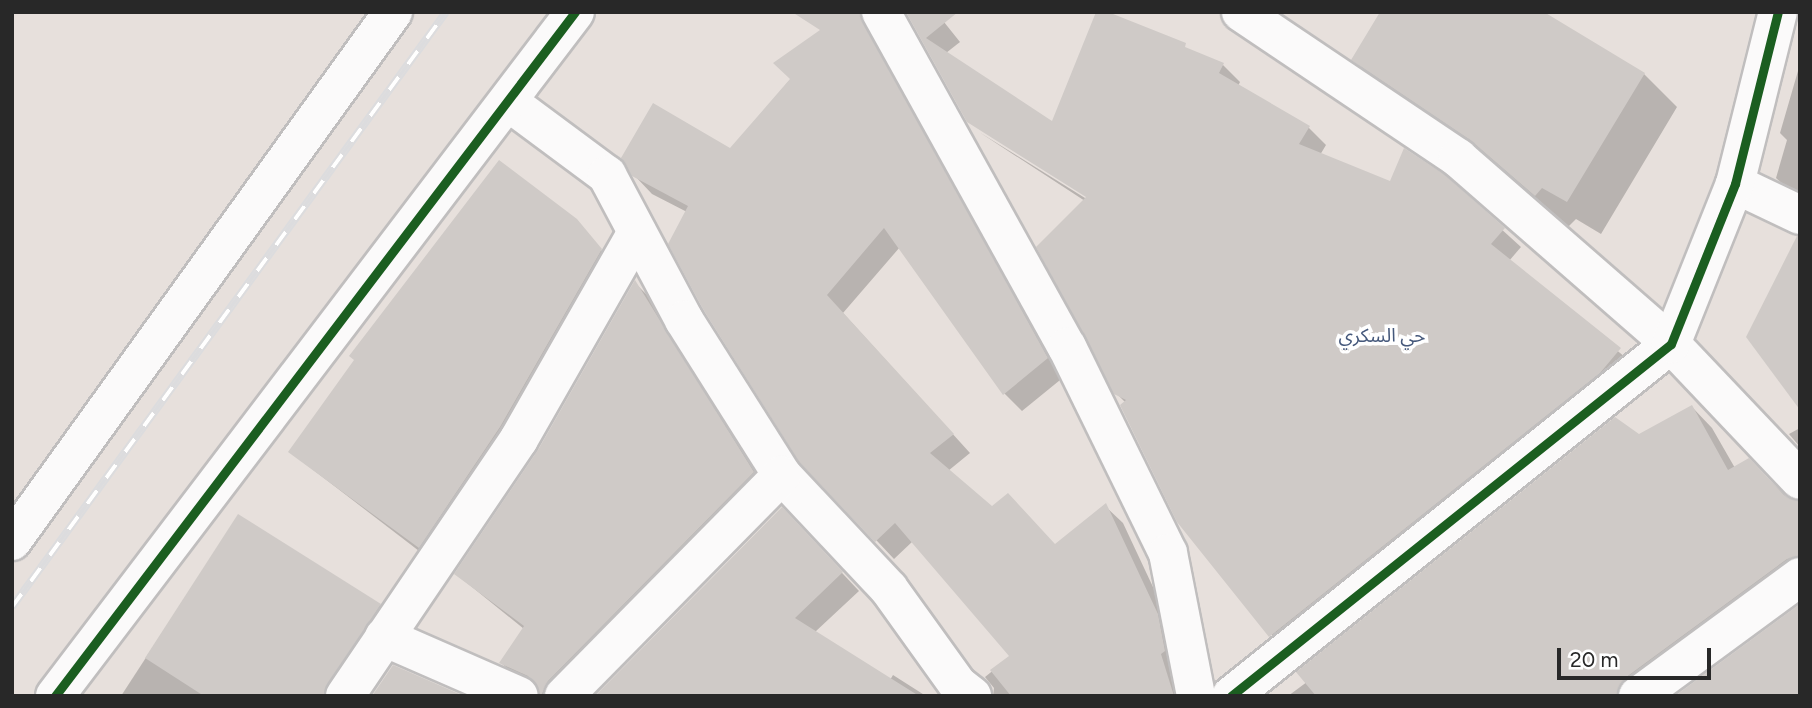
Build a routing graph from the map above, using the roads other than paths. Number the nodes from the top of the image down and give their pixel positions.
1 (393, 12) edge
2 (575, 12) edge
3 (881, 12) edge
4 (1241, 12) edge
5 (1778, 12) edge
6 (510, 103) junction
7 (1735, 184) junction
8 (1800, 215) edge
9 (638, 232) junction
10 (1671, 344) junction
11 (782, 475) junction
12 (1800, 481) edge
13 (12, 541) edge
14 (1800, 576) edge
15 (384, 637) junction
16 (70, 691) edge
17 (345, 696) edge
18 (519, 696) edge
19 (564, 696) edge
20 (972, 696) edge
21 (1196, 696) edge
22 (1231, 696) edge
23 (1637, 696) edge

1 - 13 street
2 - 6 street
3 - 21 street
4 - 10 street
5 - 7 street
6 - 9 street
6 - 16 street
7 - 8 street
7 - 10 street
9 - 11 street
9 - 15 street
10 - 12 street
10 - 22 street
11 - 19 street
11 - 20 street
14 - 23 street
15 - 17 street
15 - 18 street

